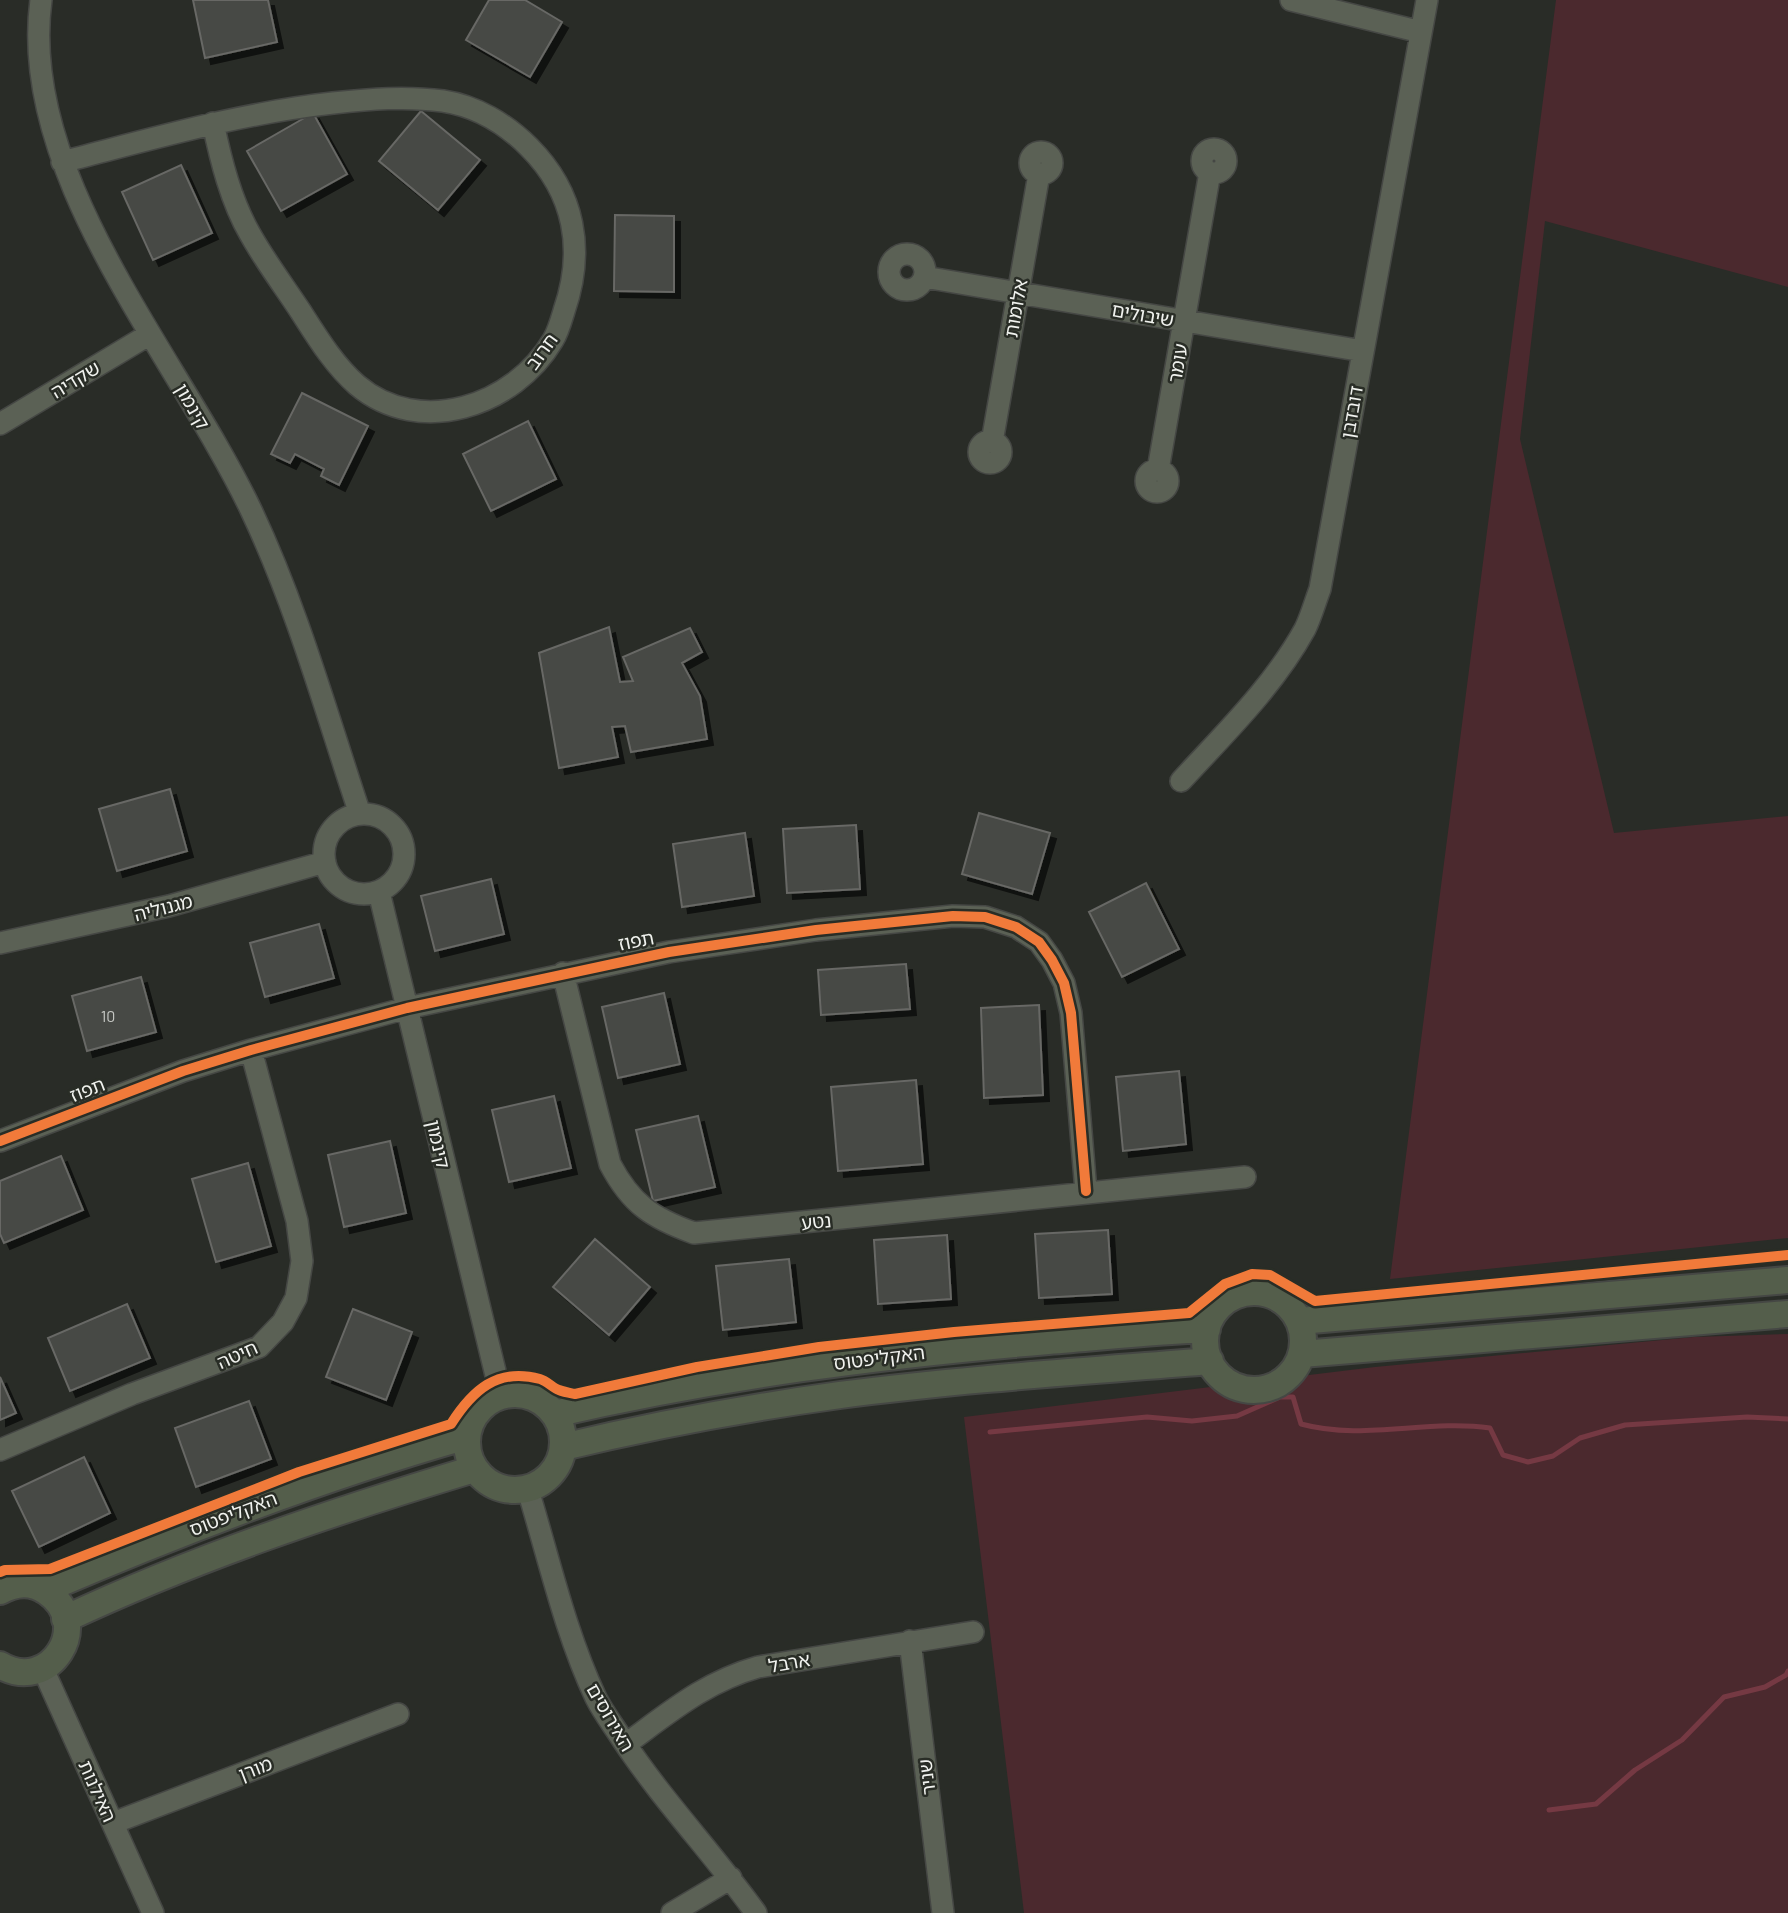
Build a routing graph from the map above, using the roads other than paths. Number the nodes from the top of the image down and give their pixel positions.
1 (41, 0) edge
2 (1291, 0) edge
3 (1427, 0) edge
4 (1421, 32) junction
5 (213, 123) junction
6 (62, 162) junction
7 (1210, 172) dead end
8 (1039, 174) dead end
9 (925, 277) dead end
10 (1018, 293) junction
11 (1184, 321) junction
12 (150, 334) junction
13 (1363, 351) junction
14 (0, 424) edge
15 (992, 442) dead end
16 (1158, 470) dead end
17 (1181, 781) dead end
18 (360, 814) junction
19 (325, 862) junction
20 (379, 892) junction
21 (0, 943) edge
22 (563, 973) junction
23 (407, 1008) junction
24 (251, 1050) junction
25 (0, 1141) edge
26 (1245, 1177) dead end
27 (1086, 1191) junction
28 (1788, 1280) edge
29 (1788, 1314) edge
30 (1299, 1321) junction
31 (1207, 1329) junction
32 (1301, 1354) junction
33 (1210, 1361) junction
34 (501, 1396) junction
35 (554, 1414) junction
36 (467, 1436) junction
37 (562, 1447) junction
38 (0, 1450) edge
39 (474, 1469) junction
40 (528, 1490) junction
41 (44, 1590) junction
42 (0, 1591) edge
43 (65, 1619) junction
44 (974, 1632) dead end
45 (910, 1642) junction
46 (0, 1665) edge
47 (43, 1668) junction
48 (398, 1714) dead end
49 (626, 1744) junction
50 (113, 1823) junction
51 (731, 1878) junction
52 (153, 1913) edge
53 (672, 1913) edge
54 (755, 1913) edge
55 (943, 1913) edge

1 - 6 street, קינמון
2 - 4 street
3 - 4 street, דובדבן
4 - 13 street, דובדבן
5 - 5 street, חרוב
5 - 6 street, חרוב
6 - 12 street, קינמון
7 - 11 street, עומר
8 - 10 street, אלומות
9 - 10 street, שיבולים
10 - 11 street, שיבולים
10 - 15 street, אלומות
11 - 13 street, שיבולים
11 - 16 street, עומר
12 - 14 street, שקדיה
12 - 18 street, קינמון
13 - 17 street, דובדבן
18 - 19 street
18 - 20 street
19 - 20 street
19 - 21 street, מגנוליה
20 - 23 street, קינמון
22 - 23 street, תפוז
22 - 27 street, נטע
22 - 27 street, תפוז
23 - 24 street, תפוז
23 - 34 street, קינמון
24 - 25 street, תפוז
24 - 38 street, חיטה
26 - 27 street, נטע
28 - 30 main road
29 - 32 main road
30 - 31 main road
30 - 32 main road
31 - 33 main road
31 - 35 main road, האקליפטוס
32 - 33 main road
33 - 37 main road, האקליפטוס
34 - 35 main road
34 - 36 main road
35 - 37 main road
36 - 39 main road
36 - 41 main road, האקליפטוס
37 - 40 main road
39 - 40 main road
39 - 43 main road, האקליפטוס
40 - 49 street, האירוסים
41 - 42 main road
41 - 43 main road
43 - 47 main road
44 - 45 street, ארבל
45 - 49 street, ארבל
45 - 55 street, שניר
46 - 47 main road
47 - 50 street, האילנות
48 - 50 street, מורן
49 - 51 street, האירוסים
50 - 52 street, האילנות
51 - 53 street
51 - 54 street, האירוסים

